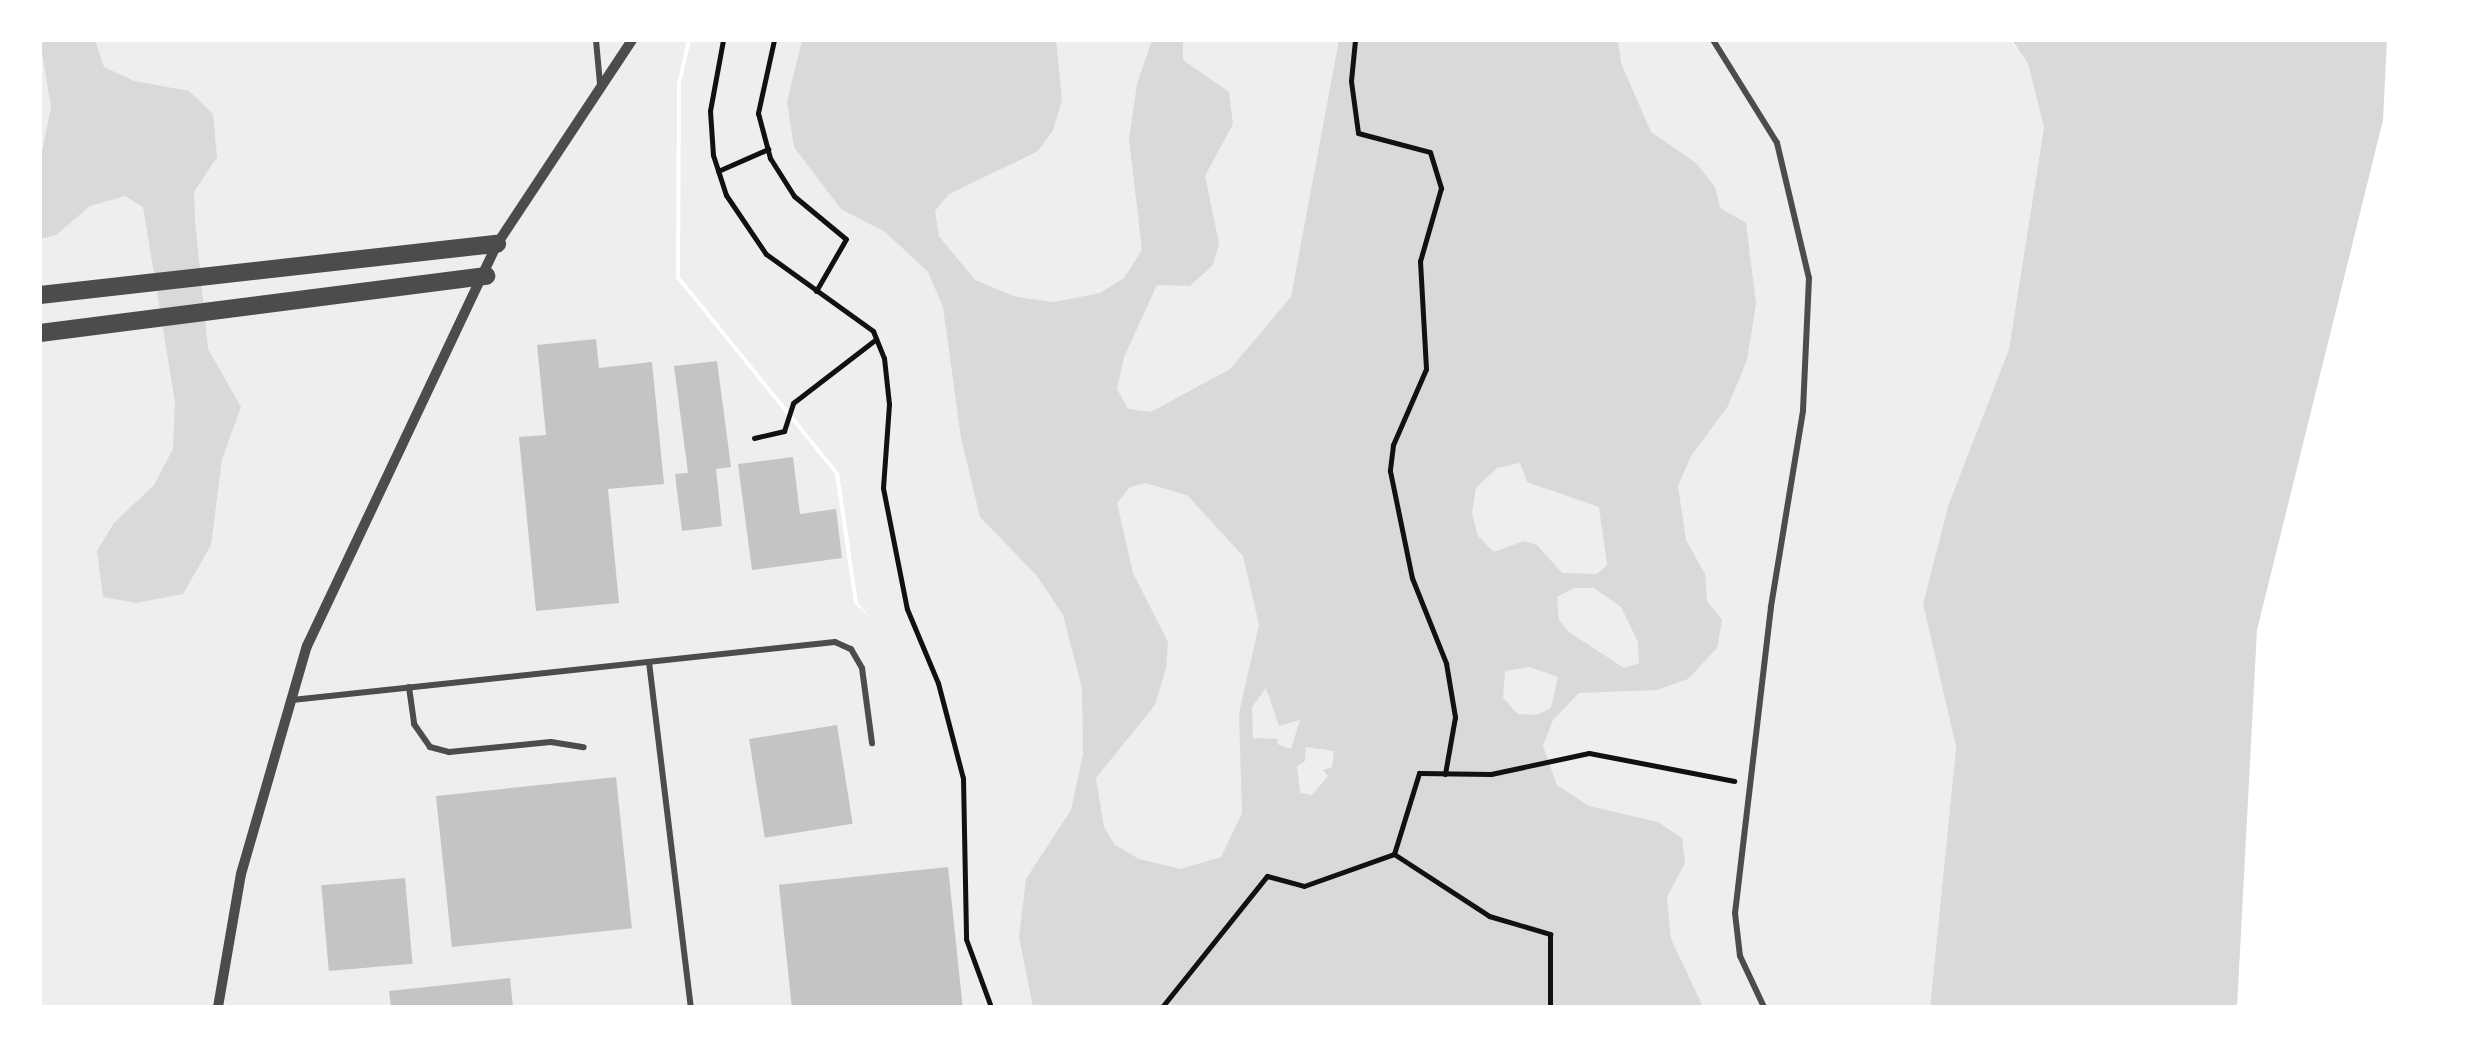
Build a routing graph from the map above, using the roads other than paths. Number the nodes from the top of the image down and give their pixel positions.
1 (596, 40) edge
2 (632, 40) edge
3 (1713, 40) edge
4 (601, 87) junction
5 (497, 244) junction
6 (486, 276) junction
7 (40, 295) edge
8 (40, 334) edge
9 (649, 662) junction
10 (408, 687) junction
11 (292, 700) junction
12 (872, 744) dead end
13 (584, 747) dead end
14 (218, 1007) edge
15 (691, 1007) edge
16 (1764, 1007) edge

1 - 4 lane
2 - 4 street
3 - 16 lane
4 - 5 street
5 - 6 street
5 - 7 street
6 - 8 street
6 - 11 street
9 - 10 lane
9 - 12 lane
9 - 15 lane
10 - 11 lane
10 - 13 lane
11 - 14 street

